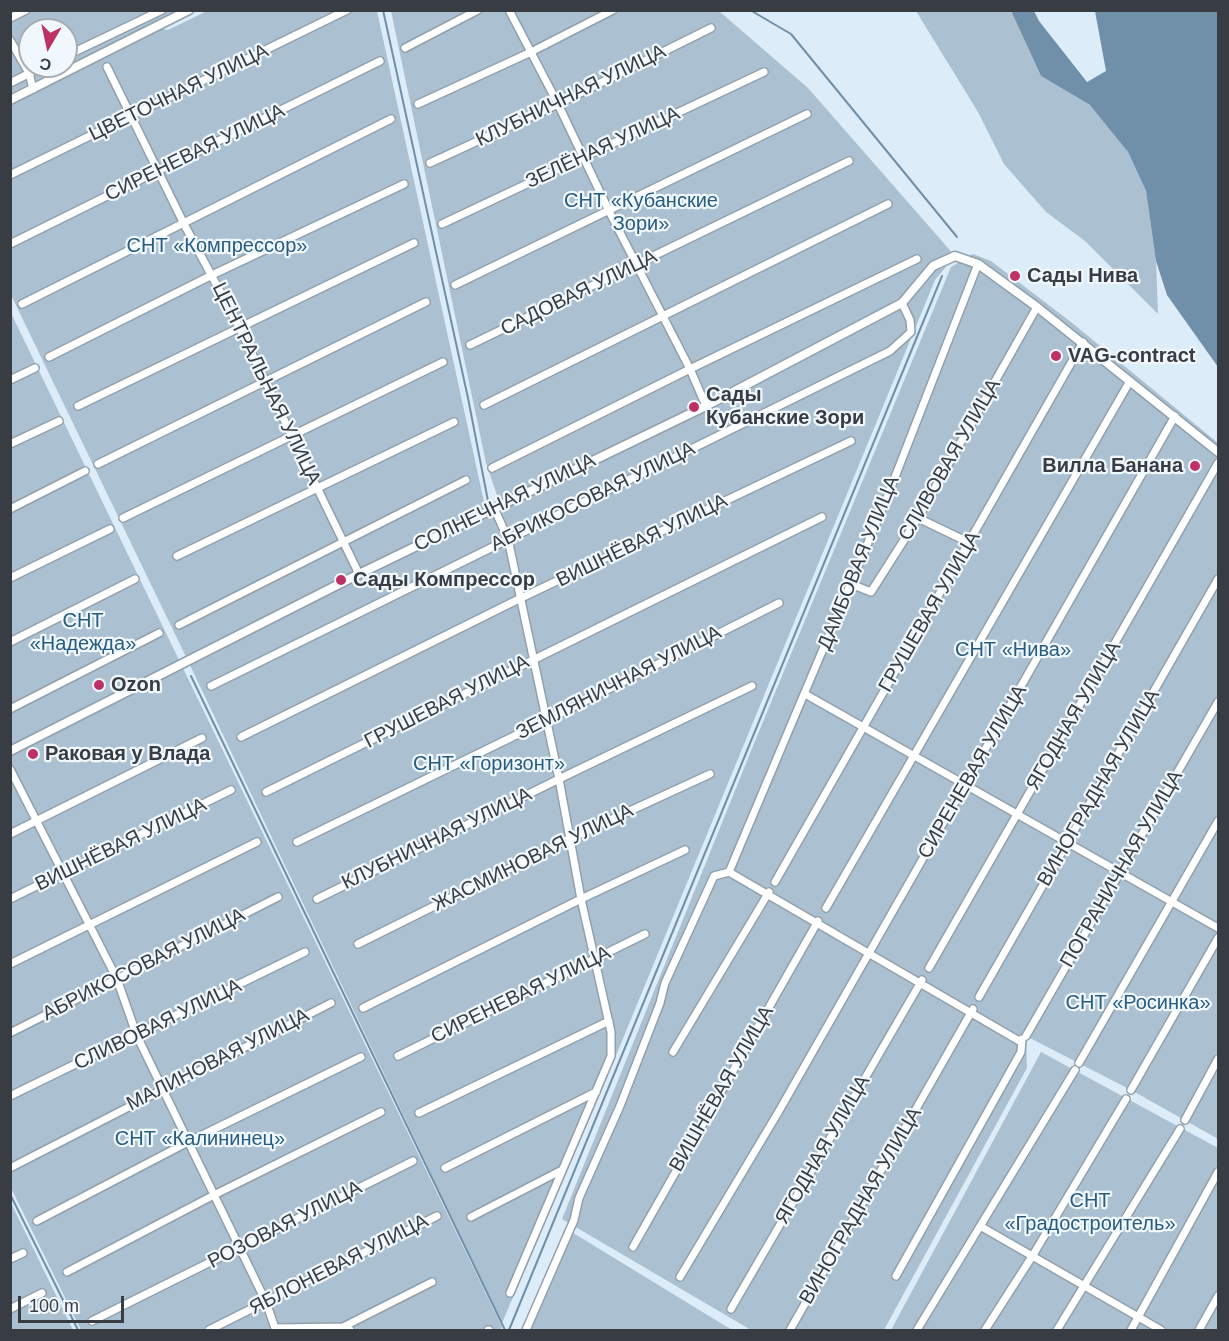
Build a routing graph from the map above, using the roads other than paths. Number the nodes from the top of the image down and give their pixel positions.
1 (26, 10) edge
2 (162, 10) edge
3 (189, 10) edge
4 (347, 10) edge
5 (478, 10) edge
6 (508, 10) edge
7 (613, 10) edge
8 (10, 18) edge
9 (711, 28) dead end
10 (10, 40) edge
11 (405, 48) dead end
12 (78, 50) edge
13 (529, 52) junction
14 (18, 54) edge
15 (380, 61) dead end
16 (106, 67) dead end
17 (764, 72) dead end
18 (30, 78) edge
19 (33, 89) junction
20 (10, 100) edge
21 (418, 104) dead end
22 (558, 104) junction
23 (807, 114) dead end
24 (130, 117) junction
25 (391, 119) dead end
26 (583, 156) junction
27 (849, 161) dead end
28 (430, 163) dead end
29 (157, 172) junction
30 (10, 175) edge
31 (404, 184) dead end
32 (888, 204) dead end
33 (609, 211) junction
34 (184, 224) junction
35 (442, 224) dead end
36 (414, 243) dead end
37 (10, 244) edge
38 (917, 259) dead end
39 (637, 264) junction
40 (978, 264) junction
41 (212, 275) junction
42 (455, 285) dead end
43 (426, 302) dead end
44 (902, 303) junction
45 (22, 304) dead end
46 (1037, 307) junction
47 (663, 316) junction
48 (239, 327) junction
49 (1083, 342) junction
50 (470, 345) dead end
51 (49, 357) dead end
52 (443, 362) dead end
53 (35, 368) dead end
54 (690, 369) junction
55 (10, 380) edge
56 (266, 381) junction
57 (1130, 381) junction
58 (484, 405) dead end
59 (78, 406) dead end
60 (706, 406) junction
61 (1175, 416) junction
62 (59, 421) dead end
63 (454, 422) dead end
64 (292, 435) junction
65 (850, 441) dead end
66 (10, 444) edge
67 (1218, 452) edge
68 (1218, 463) edge
69 (98, 464) dead end
70 (492, 468) dead end
71 (85, 471) dead end
72 (466, 480) dead end
73 (317, 489) junction
74 (494, 508) junction
75 (10, 509) edge
76 (822, 517) dead end
77 (123, 518) dead end
78 (918, 518) junction
79 (110, 530) dead end
80 (508, 538) junction
81 (344, 542) junction
82 (970, 543) junction
83 (177, 556) dead end
84 (359, 574) junction
85 (10, 578) edge
86 (135, 579) dead end
87 (1218, 579) edge
88 (851, 584) junction
89 (519, 599) junction
90 (779, 603) dead end
91 (179, 626) dead end
92 (159, 633) dead end
93 (10, 642) edge
94 (532, 659) junction
95 (211, 686) dead end
96 (752, 686) dead end
97 (805, 694) junction
98 (1218, 702) edge
99 (10, 709) edge
100 (545, 721) junction
101 (864, 728) junction
102 (241, 737) dead end
103 (202, 738) dead end
104 (10, 751) edge
105 (914, 756) junction
106 (10, 769) edge
107 (710, 774) dead end
108 (559, 778) junction
109 (966, 785) junction
110 (231, 790) dead end
111 (266, 792) dead end
112 (1018, 814) junction
113 (37, 820) junction
114 (1218, 821) edge
115 (10, 834) edge
116 (571, 838) junction
117 (258, 842) dead end
118 (297, 842) dead end
119 (1068, 843) junction
120 (685, 850) dead end
121 (729, 872) junction
122 (64, 873) junction
123 (1120, 873) junction
124 (775, 882) dead end
125 (768, 893) junction
126 (278, 897) dead end
127 (317, 899) dead end
128 (581, 899) junction
129 (10, 900) edge
130 (1172, 902) junction
131 (826, 908) dead end
132 (818, 922) junction
133 (91, 926) junction
134 (1218, 928) edge
135 (645, 934) dead end
136 (1218, 938) edge
137 (357, 944) dead end
138 (305, 952) dead end
139 (869, 953) junction
140 (595, 960) junction
141 (10, 964) edge
142 (929, 968) dead end
143 (117, 979) junction
144 (921, 981) junction
145 (980, 998) dead end
146 (331, 1003) dead end
147 (363, 1008) dead end
148 (971, 1014) junction
149 (609, 1021) junction
150 (10, 1033) edge
151 (137, 1036) junction
152 (1023, 1039) junction
153 (673, 1052) dead end
154 (398, 1056) dead end
155 (361, 1057) dead end
156 (1218, 1059) edge
157 (1133, 1087) dead end
158 (162, 1089) junction
159 (596, 1092) junction
160 (10, 1096) edge
161 (1126, 1099) dead end
162 (381, 1112) dead end
163 (419, 1113) dead end
164 (1186, 1119) dead end
165 (1178, 1132) dead end
166 (188, 1142) junction
167 (413, 1161) dead end
168 (10, 1168) edge
169 (445, 1168) dead end
170 (562, 1170) junction
171 (1218, 1172) edge
172 (214, 1195) junction
173 (437, 1216) dead end
174 (471, 1217) dead end
175 (37, 1221) dead end
176 (980, 1226) junction
177 (633, 1247) dead end
178 (240, 1248) junction
179 (23, 1253) dead end
180 (1033, 1255) junction
181 (10, 1259) edge
182 (67, 1272) dead end
183 (896, 1276) dead end
184 (681, 1277) dead end
185 (432, 1282) dead end
186 (1085, 1285) junction
187 (42, 1293) dead end
188 (510, 1293) dead end
189 (1218, 1296) edge
190 (266, 1302) junction
191 (10, 1308) edge
192 (731, 1309) dead end
193 (1139, 1317) junction
194 (92, 1321) dead end
195 (347, 1329) edge
196 (209, 1330) edge
197 (526, 1330) edge
198 (790, 1330) edge
199 (917, 1330) edge
200 (985, 1330) edge
201 (1057, 1330) edge
202 (1131, 1330) edge
203 (1161, 1330) edge
204 (1199, 1330) edge

1 - 8 street
2 - 12 street
3 - 19 street
4 - 24 street, ЦВЕТОЧНАЯ УЛИЦА
5 - 11 street
6 - 13 street
7 - 13 street
9 - 22 street, КЛУБНИЧНАЯ УЛИЦА
10 - 14 street
13 - 21 street
13 - 22 street
15 - 29 street, СИРЕНЕВАЯ УЛИЦА
16 - 24 street, ЦЕНТРАЛЬНАЯ УЛИЦА
17 - 26 street, ЗЕЛЁНАЯ УЛИЦА
18 - 19 street
19 - 20 street
22 - 26 street
22 - 28 street, КЛУБНИЧНАЯ УЛИЦА
23 - 33 street
24 - 29 street, ЦЕНТРАЛЬНАЯ УЛИЦА
24 - 30 street, ЦВЕТОЧНАЯ УЛИЦА
25 - 34 street
26 - 33 street
26 - 35 street, ЗЕЛЁНАЯ УЛИЦА
27 - 39 street, САДОВАЯ УЛИЦА
29 - 34 street, ЦЕНТРАЛЬНАЯ УЛИЦА
29 - 37 street, СИРЕНЕВАЯ УЛИЦА
31 - 41 street
32 - 47 street
33 - 39 street
33 - 42 street
34 - 41 street, ЦЕНТРАЛЬНАЯ УЛИЦА
34 - 45 street
36 - 48 street
38 - 54 street
39 - 47 street
39 - 50 street, САДОВАЯ УЛИЦА
40 - 44 street, СОЛНЕЧНАЯ УЛИЦА
40 - 46 street
40 - 88 street, ДАМБОВАЯ УЛИЦА
41 - 48 street, ЦЕНТРАЛЬНАЯ УЛИЦА
41 - 51 street
43 - 56 street
44 - 60 street, СОЛНЕЧНАЯ УЛИЦА
44 - 80 street, АБРИКОСОВАЯ УЛИЦА
46 - 49 street
46 - 78 street, СЛИВОВАЯ УЛИЦА
47 - 54 street
47 - 58 street
48 - 56 street, ЦЕНТРАЛЬНАЯ УЛИЦА
48 - 59 street
49 - 57 street
49 - 82 street, ГРУШЕВАЯ УЛИЦА
52 - 64 street
53 - 55 street
54 - 60 street
54 - 70 street
56 - 64 street, ЦЕНТРАЛЬНАЯ УЛИЦА
56 - 69 street
57 - 61 street
57 - 105 street
60 - 74 street, СОЛНЕЧНАЯ УЛИЦА
61 - 67 street
61 - 109 street, СИРЕНЕВАЯ УЛИЦА
62 - 66 street
63 - 73 street
64 - 73 street, ЦЕНТРАЛЬНАЯ УЛИЦА
64 - 77 street
65 - 89 street, ВИШНЁВАЯ УЛИЦА
68 - 112 street, ЯГОДНАЯ УЛИЦА
71 - 75 street
72 - 81 street
73 - 81 street, ЦЕНТРАЛЬНАЯ УЛИЦА
73 - 83 street
74 - 80 street
74 - 84 street, СОЛНЕЧНАЯ УЛИЦА
76 - 94 street, ГРУШЕВАЯ УЛИЦА
78 - 82 street
78 - 88 street, СЛИВОВАЯ УЛИЦА
79 - 85 street
80 - 89 street
80 - 95 street, АБРИКОСОВАЯ УЛИЦА
81 - 84 street, ЦЕНТРАЛЬНАЯ УЛИЦА
81 - 91 street
82 - 101 street, ГРУШЕВАЯ УЛИЦА
84 - 104 street, СОЛНЕЧНАЯ УЛИЦА
86 - 93 street
87 - 119 street, ВИНОГРАДНАЯ УЛИЦА
88 - 97 street, ДАМБОВАЯ УЛИЦА
89 - 94 street
89 - 102 street, ВИШНЁВАЯ УЛИЦА
90 - 100 street, ЗЕМЛЯНИЧНАЯ УЛИЦА
92 - 99 street
94 - 100 street
94 - 111 street, ГРУШЕВАЯ УЛИЦА
96 - 108 street, КЛУБНИЧНАЯ УЛИЦА
97 - 101 street
97 - 121 street, ДАМБОВАЯ УЛИЦА
98 - 123 street, ПОГРАНИЧНАЯ УЛИЦА
100 - 108 street
100 - 118 street, ЗЕМЛЯНИЧНАЯ УЛИЦА
101 - 105 street
101 - 124 street, ГРУШЕВАЯ УЛИЦА
103 - 113 street
105 - 109 street
105 - 131 street
106 - 113 street
107 - 116 street, ЖАСМИНОВАЯ УЛИЦА
108 - 116 street
108 - 127 street, КЛУБНИЧНАЯ УЛИЦА
109 - 112 street
109 - 139 street, СИРЕНЕВАЯ УЛИЦА
110 - 122 street, ВИШНЁВАЯ УЛИЦА
112 - 119 street
112 - 142 street, ЯГОДНАЯ УЛИЦА
113 - 115 street
113 - 122 street
114 - 130 street
116 - 128 street
116 - 137 street, ЖАСМИНОВАЯ УЛИЦА
117 - 133 street
119 - 123 street
119 - 145 street, ВИНОГРАДНАЯ УЛИЦА
120 - 128 street
121 - 125 street
121 - 197 street
122 - 129 street, ВИШНЁВАЯ УЛИЦА
122 - 133 street
123 - 130 street
123 - 152 street, ПОГРАНИЧНАЯ УЛИЦА
125 - 132 street
125 - 153 street
126 - 143 street, АБРИКОСОВАЯ УЛИЦА
128 - 140 street
128 - 147 street
130 - 134 street
130 - 176 street
132 - 139 street
132 - 177 street, ВИШНЁВАЯ УЛИЦА
133 - 141 street
133 - 143 street
135 - 140 street, СИРЕНЕВАЯ УЛИЦА
136 - 157 street
138 - 151 street, СЛИВОВАЯ УЛИЦА
139 - 144 street
139 - 184 street, СИРЕНЕВАЯ УЛИЦА
140 - 149 street
140 - 154 street, СИРЕНЕВАЯ УЛИЦА
143 - 150 street, АБРИКОСОВАЯ УЛИЦА
143 - 151 street
144 - 148 street
144 - 192 street, ЯГОДНАЯ УЛИЦА
146 - 158 street, МАЛИНОВАЯ УЛИЦА
148 - 152 street
148 - 198 street, ВИНОГРАДНАЯ УЛИЦА
149 - 159 street
149 - 163 street
151 - 158 street
151 - 160 street, СЛИВОВАЯ УЛИЦА
152 - 183 street
155 - 166 street
156 - 164 street
158 - 166 street
158 - 168 street, МАЛИНОВАЯ УЛИЦА
159 - 169 street
159 - 170 street
161 - 180 street
162 - 172 street
165 - 186 street
166 - 172 street
166 - 175 street
167 - 178 street, РОЗОВАЯ УЛИЦА
170 - 174 street
170 - 188 street
171 - 193 street
172 - 178 street
172 - 182 street
173 - 190 street, ЯБЛОНЕВАЯ УЛИЦА
176 - 180 street
176 - 199 street
178 - 190 street
178 - 194 street, РОЗОВАЯ УЛИЦА
179 - 181 street
180 - 186 street
180 - 200 street
185 - 195 street
186 - 193 street
186 - 201 street
187 - 191 street
189 - 204 street
190 - 195 street
190 - 196 street, ЯБЛОНЕВАЯ УЛИЦА
193 - 202 street
193 - 203 street

